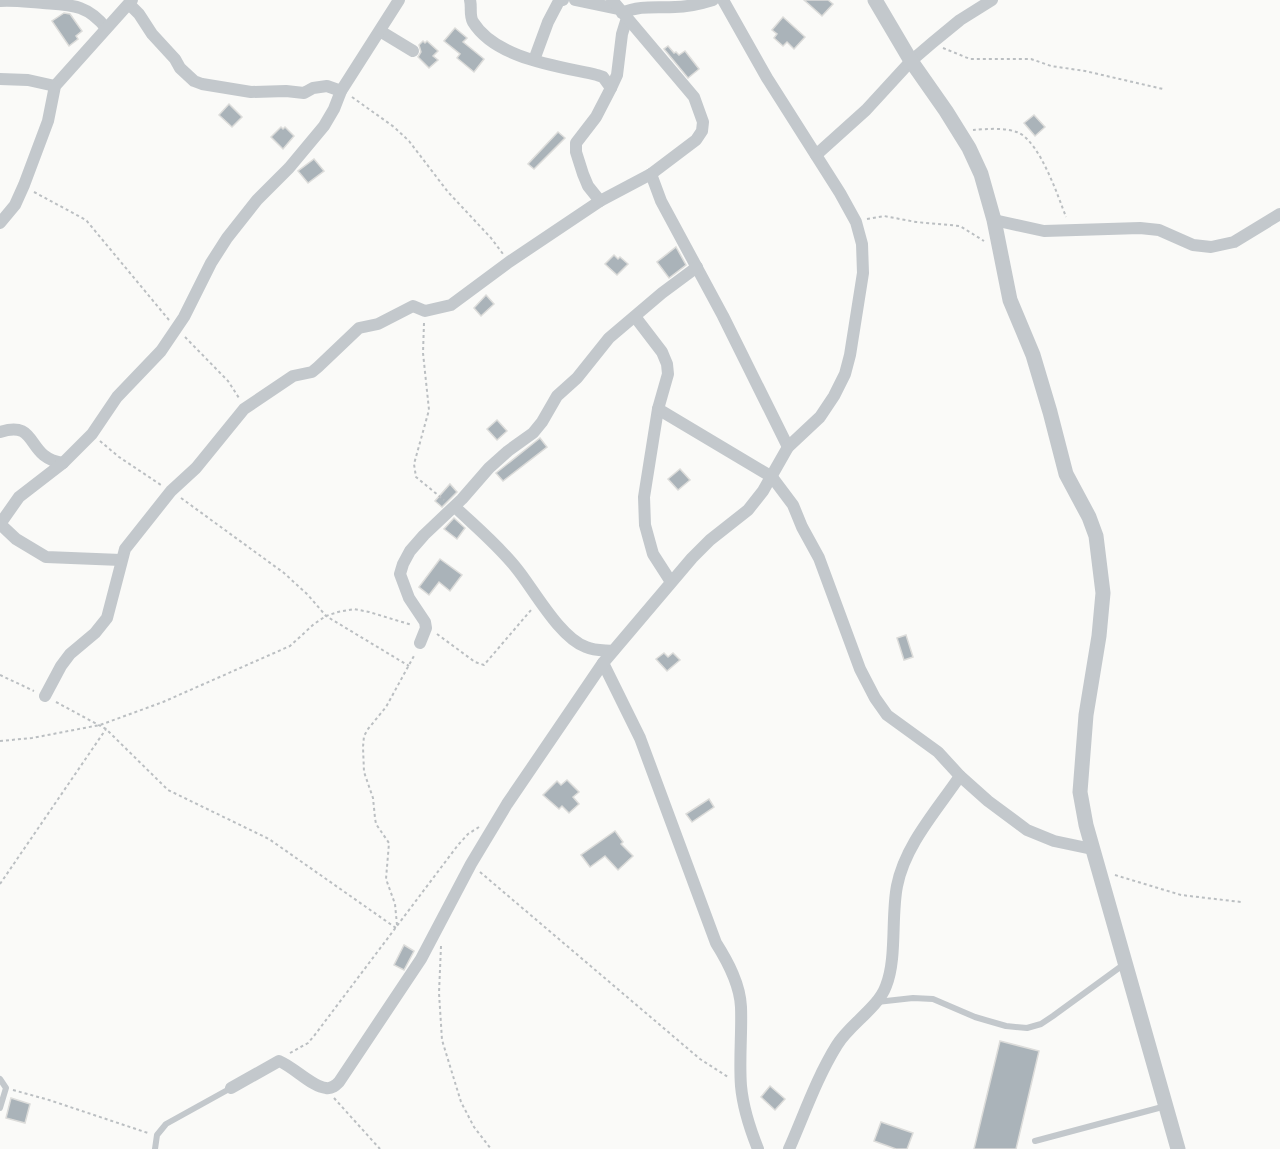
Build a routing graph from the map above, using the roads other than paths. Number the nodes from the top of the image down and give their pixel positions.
1 (399, 0) edge
2 (470, 0) edge
3 (563, 0) edge
4 (575, 0) edge
5 (713, 0) edge
6 (723, 0) edge
7 (875, 0) edge
8 (992, 0) edge
9 (0, 1) edge
10 (131, 2) edge
11 (620, 10) edge
12 (106, 28) junction
13 (380, 31) junction
14 (413, 51) dead end
15 (534, 60) junction
16 (911, 61) junction
17 (0, 79) edge
18 (55, 86) junction
19 (611, 88) junction
20 (341, 91) junction
21 (816, 154) junction
22 (651, 174) junction
23 (600, 201) junction
24 (1280, 214) edge
25 (994, 220) junction
26 (0, 223) edge
27 (697, 267) junction
28 (636, 318) junction
29 (658, 409) junction
30 (0, 432) edge
31 (788, 447) junction
32 (63, 462) junction
33 (772, 477) junction
34 (455, 507) junction
35 (0, 524) edge
36 (121, 560) junction
37 (671, 582) junction
38 (420, 643) road end
39 (614, 651) junction
40 (603, 663) junction
41 (45, 696) road end
42 (960, 776) junction
43 (1092, 849) junction
44 (1126, 963) junction
45 (877, 1002) junction
46 (0, 1079) edge
47 (231, 1088) joint
48 (1166, 1106) junction
49 (0, 1108) edge
50 (1035, 1141) dead end
51 (155, 1149) edge
52 (758, 1149) edge
53 (789, 1149) edge
54 (1178, 1149) edge

1 - 13 street
2 - 15 street
3 - 15 street
4 - 11 street
5 - 11 street
6 - 21 street
7 - 16 street
8 - 16 street
9 - 12 street
10 - 12 street
10 - 20 street
11 - 19 street
11 - 22 street
12 - 18 street
13 - 14 street
13 - 20 street
15 - 19 street
16 - 21 street
16 - 25 street
17 - 18 street
18 - 26 street
19 - 23 street
20 - 32 street
21 - 31 street
22 - 23 street
22 - 27 street
23 - 36 street
24 - 25 street
25 - 43 street
27 - 28 street
27 - 31 street
28 - 29 street
28 - 34 street
29 - 33 street
29 - 37 street
30 - 32 street
31 - 33 street
32 - 35 street
33 - 37 street
33 - 42 street
34 - 38 street
34 - 39 street
35 - 36 street
36 - 41 street
37 - 39 street
39 - 40 street
40 - 47 street
40 - 52 street
42 - 43 street
42 - 45 street
43 - 44 street
44 - 45 lane
44 - 48 street
45 - 53 street
46 - 49 lane
47 - 51 lane
48 - 50 lane
48 - 54 street

